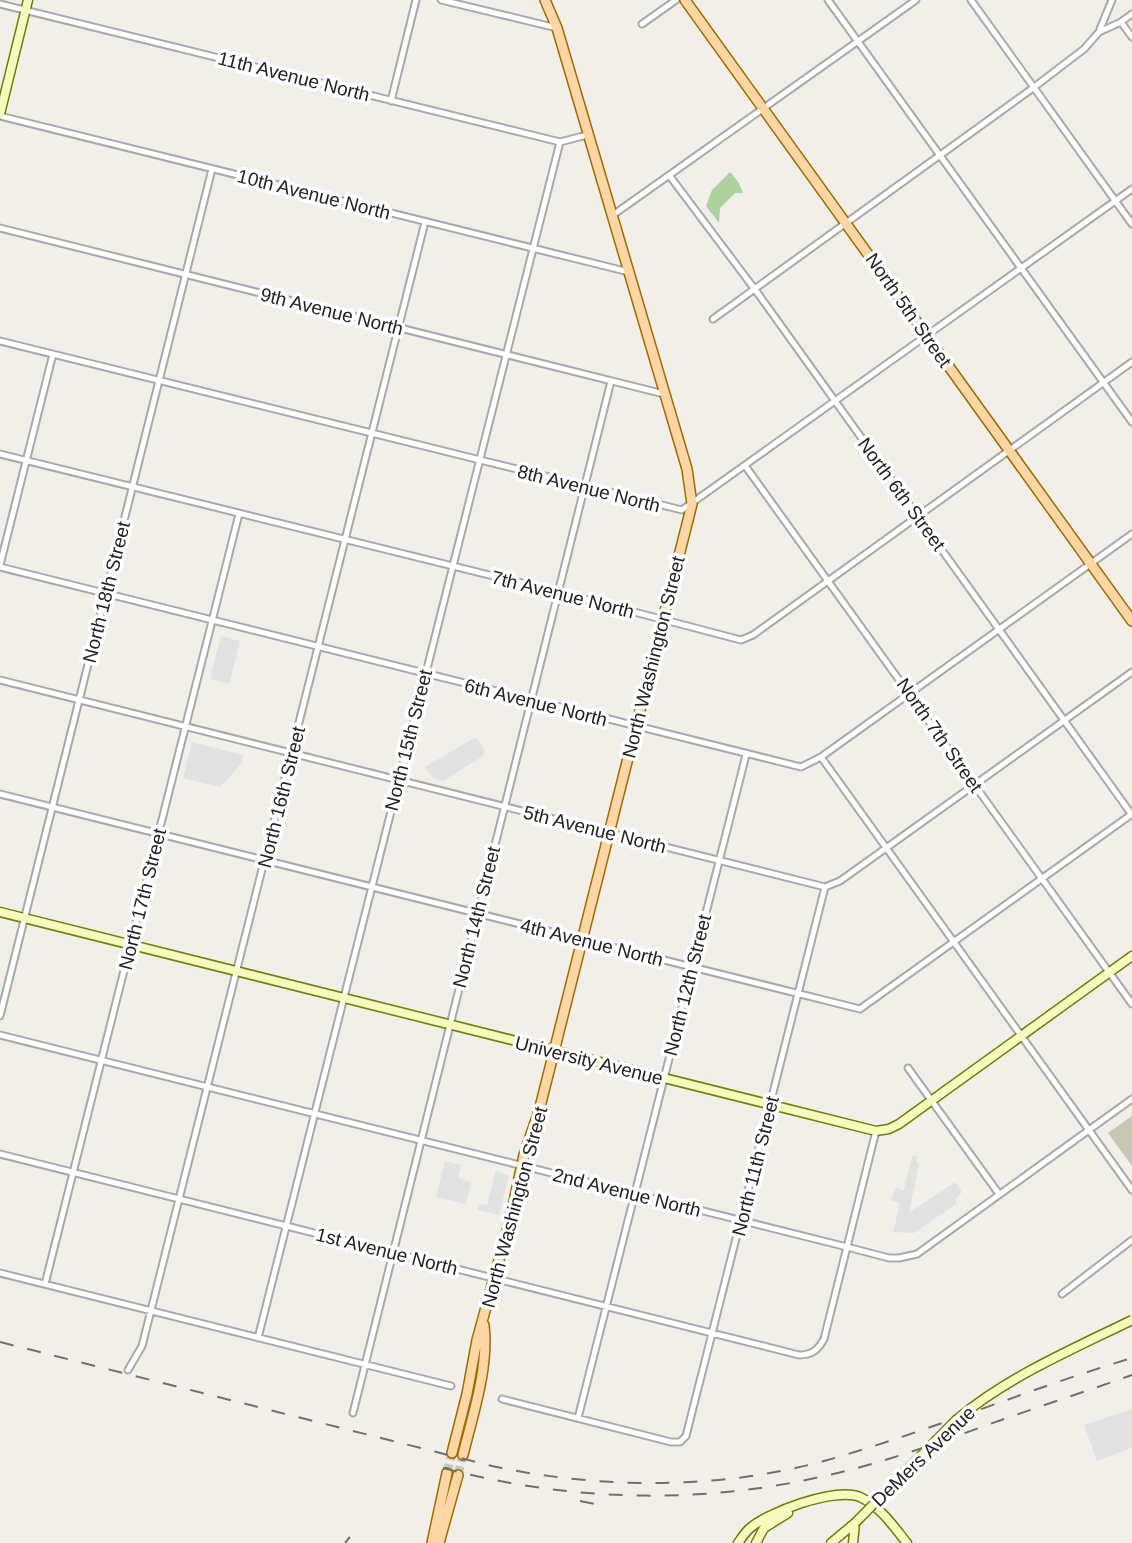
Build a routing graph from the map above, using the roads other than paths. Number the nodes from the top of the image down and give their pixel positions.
1 (28, 0) edge
2 (416, 0) edge
3 (442, 0) edge
4 (545, 0) edge
5 (676, 0) edge
6 (685, 0) edge
7 (828, 0) edge
8 (916, 0) edge
9 (971, 0) edge
10 (1112, 0) edge
11 (0, 4) edge
12 (26, 10) junction
13 (1132, 14) edge
14 (1121, 22) junction
15 (642, 24) dead end
16 (557, 28) junction
17 (1099, 32) junction
18 (1132, 37) edge
19 (858, 41) junction
20 (1033, 88) junction
21 (391, 101) junction
22 (765, 109) junction
23 (0, 115) edge
24 (587, 135) junction
25 (560, 142) junction
26 (940, 155) junction
27 (212, 169) junction
28 (669, 175) junction
29 (1132, 189) edge
30 (1115, 201) junction
31 (613, 215) junction
32 (846, 221) junction
33 (425, 222) junction
34 (1132, 224) edge
35 (0, 228) edge
36 (531, 248) junction
37 (1022, 268) junction
38 (629, 272) junction
39 (186, 275) junction
40 (752, 289) junction
41 (713, 318) dead end
42 (399, 328) junction
43 (928, 336) junction
44 (0, 341) edge
45 (53, 354) junction
46 (505, 354) junction
47 (1132, 362) edge
48 (159, 380) junction
49 (611, 381) junction
50 (1104, 382) junction
51 (663, 394) junction
52 (835, 402) junction
53 (1132, 422) edge
54 (372, 434) junction
55 (1009, 450) junction
56 (0, 454) edge
57 (26, 460) junction
58 (478, 460) junction
59 (746, 467) junction
60 (132, 486) junction
61 (585, 487) junction
62 (692, 504) junction
63 (239, 514) junction
64 (917, 515) junction
65 (1132, 534) edge
66 (346, 541) junction
67 (1091, 563) junction
68 (0, 566) edge
69 (452, 566) junction
70 (828, 579) junction
71 (558, 592) junction
72 (106, 593) junction
73 (213, 620) junction
74 (663, 620) junction
75 (1132, 621) edge
76 (999, 629) junction
77 (318, 647) junction
78 (1132, 672) edge
79 (425, 674) junction
80 (0, 680) edge
81 (911, 693) junction
82 (79, 700) junction
83 (531, 701) junction
84 (1065, 720) junction
85 (184, 727) junction
86 (636, 727) junction
87 (292, 754) junction
88 (746, 755) junction
89 (821, 757) junction
90 (398, 780) junction
91 (975, 785) junction
92 (0, 794) edge
93 (504, 806) junction
94 (52, 807) junction
95 (1132, 815) edge
96 (159, 833) junction
97 (609, 833) junction
98 (887, 849) junction
99 (265, 859) junction
100 (718, 861) junction
101 (1043, 878) junction
102 (371, 886) junction
103 (825, 887) junction
104 (0, 912) edge
105 (477, 913) junction
106 (24, 919) junction
107 (582, 939) junction
108 (954, 943) junction
109 (131, 945) junction
110 (1132, 957) edge
111 (692, 967) junction
112 (237, 972) junction
113 (1110, 973) junction
114 (798, 994) junction
115 (343, 998) junction
116 (1132, 1004) edge
117 (0, 1016) edge
118 (449, 1025) junction
119 (0, 1035) edge
120 (1021, 1035) junction
121 (554, 1051) junction
122 (102, 1060) junction
123 (908, 1068) dead end
124 (664, 1079) junction
125 (208, 1087) junction
126 (1132, 1099) edge
127 (931, 1101) junction
128 (770, 1106) junction
129 (314, 1114) junction
130 (1089, 1130) junction
131 (876, 1131) junction
132 (420, 1140) junction
133 (0, 1154) edge
134 (522, 1165) junction
135 (74, 1172) junction
136 (1132, 1190) edge
137 (635, 1194) junction
138 (999, 1194) junction
139 (180, 1199) junction
140 (741, 1221) junction
141 (286, 1225) junction
142 (1132, 1240) edge
143 (847, 1247) junction
144 (391, 1253) junction
145 (0, 1273) edge
146 (495, 1278) junction
147 (45, 1284) junction
148 (1062, 1294) dead end
149 (606, 1306) junction
150 (151, 1311) junction
151 (484, 1319) junction
152 (1132, 1320) edge
153 (713, 1333) junction
154 (258, 1338) junction
155 (364, 1364) junction
156 (128, 1370) dead end
157 (451, 1386) dead end
158 (502, 1399) dead end
159 (353, 1412) dead end
160 (578, 1418) junction
161 (452, 1453) tunnel mouth
162 (463, 1455) tunnel mouth
163 (447, 1473) tunnel mouth
164 (458, 1475) tunnel mouth
165 (806, 1502) junction
166 (855, 1523) junction
167 (906, 1542) edge
168 (432, 1543) edge
169 (439, 1543) edge
170 (738, 1543) edge
171 (755, 1543) edge
172 (831, 1543) edge
173 (853, 1543) edge

1 - 12 street
2 - 21 street
3 - 16 street
4 - 16 main road, North Washington Street
5 - 15 street
6 - 22 main road, North 5th Street
7 - 19 street
8 - 19 street
9 - 20 street
10 - 17 street
11 - 12 street, 11th Avenue North
12 - 21 street, 11th Avenue North
12 - 23 street
13 - 14 street
14 - 17 street
14 - 18 street
16 - 24 main road, North Washington Street
17 - 20 street
19 - 22 street
19 - 26 street
20 - 26 street
20 - 30 street
21 - 25 street, 11th Avenue North
22 - 28 street
22 - 32 main road, North 5th Street
23 - 27 street, 10th Avenue North
24 - 25 street, 11th Avenue North
24 - 31 main road, North Washington Street
25 - 36 street, North 15th Street
26 - 32 street
26 - 37 street
27 - 33 street, 10th Avenue North
27 - 39 street, North 18th Street
28 - 31 street
28 - 40 street, North 6th Street
29 - 30 street
30 - 34 street
30 - 37 street
31 - 38 main road, North Washington Street
32 - 40 street
32 - 43 main road, North 5th Street
33 - 36 street, 10th Avenue North
33 - 42 street, North 16th Street
35 - 39 street, 9th Avenue North
36 - 38 street, 10th Avenue North
36 - 46 street, North 15th Street
37 - 43 street
37 - 50 street
38 - 51 main road, North Washington Street
39 - 42 street, 9th Avenue North
39 - 48 street, North 18th Street
40 - 41 street
40 - 52 street, North 6th Street
42 - 46 street, 9th Avenue North
42 - 54 street, North 16th Street
43 - 52 street
43 - 55 main road, North 5th Street
44 - 45 street, 8th Avenue North
45 - 48 street, 8th Avenue North
45 - 57 street
46 - 49 street, 9th Avenue North
46 - 58 street, North 15th Street
47 - 50 street, 7th Avenue North
48 - 54 street, 8th Avenue North
48 - 60 street, North 18th Street
49 - 51 street, 9th Avenue North
49 - 61 street, North 14th Street
50 - 53 street
50 - 55 street, 7th Avenue North
51 - 62 main road, North Washington Street
52 - 59 street
52 - 64 street, North 6th Street
54 - 58 street, 8th Avenue North
54 - 66 street, North 16th Street
55 - 64 street, 7th Avenue North
55 - 67 main road, North 5th Street
56 - 57 street, 7th Avenue North
57 - 60 street, 7th Avenue North
57 - 68 street
58 - 61 street, 8th Avenue North
58 - 69 street, North 15th Street
59 - 62 street
59 - 70 street, North 7th Street
60 - 63 street, 7th Avenue North
60 - 72 street, North 18th Street
61 - 62 street, 8th Avenue North
61 - 71 street, North 14th Street
62 - 74 main road, North Washington Street
63 - 66 street, 7th Avenue North
63 - 73 street, North 17th Street
64 - 70 street, 7th Avenue North
64 - 76 street, North 6th Street
65 - 67 street, 6th Avenue North
66 - 69 street, 7th Avenue North
66 - 77 street, North 16th Street
67 - 75 main road, North 5th Street
67 - 76 street, 6th Avenue North
68 - 72 street, 6th Avenue North
69 - 71 street, 7th Avenue North
69 - 79 street, North 15th Street
70 - 74 street, 7th Avenue North
70 - 81 street, North 7th Street
71 - 74 street, 7th Avenue North
71 - 83 street, North 14th Street
72 - 73 street, 6th Avenue North
72 - 82 street, North 18th Street
73 - 77 street, 6th Avenue North
73 - 85 street, North 17th Street
74 - 86 main road, North Washington Street
76 - 81 street, 6th Avenue North
76 - 84 street, North 6th Street
77 - 79 street, 6th Avenue North
77 - 87 street, North 16th Street
78 - 84 street
79 - 83 street, 6th Avenue North
79 - 90 street, North 15th Street
80 - 82 street, 5th Avenue North
81 - 89 street, 6th Avenue North
81 - 91 street, North 7th Street
82 - 85 street, 5th Avenue North
82 - 94 street, North 18th Street
83 - 86 street, 6th Avenue North
83 - 93 street, North 14th Street
84 - 91 street
84 - 95 street, North 6th Street
85 - 87 street, 5th Avenue North
85 - 96 street, North 17th Street
86 - 88 street, 6th Avenue North
86 - 97 main road, North Washington Street
87 - 90 street, 5th Avenue North
87 - 99 street, North 16th Street
88 - 89 street, 6th Avenue North
88 - 100 street, North 12th Street
89 - 98 street
90 - 93 street, 5th Avenue North
90 - 102 street, North 15th Street
91 - 98 street
91 - 101 street, North 7th Street
92 - 94 street, 4th Avenue North
93 - 97 street, 5th Avenue North
93 - 105 street, North 14th Street
94 - 96 street, 4th Avenue North
94 - 106 street, North 18th Street
95 - 101 street, 4th Avenue North
96 - 99 street, 4th Avenue North
96 - 109 street, North 17th Street
97 - 100 street, 5th Avenue North
97 - 107 main road, North Washington Street
98 - 103 street
98 - 108 street
99 - 102 street, 4th Avenue North
99 - 112 street, North 16th Street
100 - 103 street, 5th Avenue North
100 - 111 street, North 12th Street
101 - 108 street, 4th Avenue North
101 - 113 street, North 7th Street
102 - 105 street, 4th Avenue North
102 - 115 street, North 15th Street
103 - 114 street, North 11th Street
104 - 106 street, University Avenue
105 - 107 street, 4th Avenue North
105 - 118 street, North 14th Street
106 - 109 street, University Avenue
106 - 117 street, North 18th Street
107 - 111 street, 4th Avenue North
107 - 121 main road, North Washington Street
108 - 114 street, 4th Avenue North
108 - 120 street
109 - 112 street, University Avenue
109 - 122 street, North 17th Street
110 - 113 street
111 - 114 street, 4th Avenue North
111 - 124 street, North 12th Street
112 - 115 street, University Avenue
112 - 125 street, North 16th Street
113 - 116 street, North 7th Street
113 - 120 street
114 - 128 street, North 11th Street
115 - 118 street, University Avenue
115 - 129 street, North 15th Street
118 - 121 street, University Avenue
118 - 132 street, North 14th Street
119 - 122 street, 2nd Avenue North
120 - 127 street
120 - 130 street
121 - 124 street, University Avenue
121 - 134 main road, North Washington Street
122 - 125 street, 2nd Avenue North
122 - 135 street, North 17th Street
123 - 127 street
124 - 128 street, University Avenue
124 - 137 street, North 12th Street
125 - 129 street, 2nd Avenue North
125 - 139 street, North 16th Street
126 - 130 street, 2nd Avenue North
127 - 131 street
127 - 138 street
128 - 131 street, University Avenue
128 - 140 street, North 11th Street
129 - 132 street, 2nd Avenue North
129 - 141 street, North 15th Street
130 - 136 street
130 - 138 street, 2nd Avenue North
131 - 143 street
132 - 134 street, 2nd Avenue North
132 - 144 street, North 14th Street
133 - 135 street, 1st Avenue North
134 - 137 street, 2nd Avenue North
134 - 146 main road, North Washington Street
135 - 139 street, 1st Avenue North
135 - 147 street, North 17th Street
137 - 140 street, 2nd Avenue North
137 - 149 street, North 12th Street
138 - 143 street, 2nd Avenue North
139 - 141 street, 1st Avenue North
139 - 150 street, North 16th Street
140 - 143 street, 2nd Avenue North
140 - 153 street, North 11th Street
141 - 144 street, 1st Avenue North
141 - 154 street, North 15th Street
142 - 148 street
143 - 153 street, 1st Avenue North
144 - 146 street, 1st Avenue North
144 - 155 street, North 14th Street
145 - 147 street
146 - 149 street, 1st Avenue North
146 - 151 main road, North Washington Street
147 - 150 street
149 - 153 street, 1st Avenue North
149 - 160 street, North 12th Street
150 - 154 street
150 - 156 street, North 16th Street
151 - 161 main road, North Washington Street
151 - 162 main road, North Washington Street
152 - 166 street, DeMers Avenue, bridge
153 - 160 street, North 11th Street
154 - 155 street
155 - 157 street
155 - 159 street, North 14th Street
158 - 160 street
163 - 168 main road
164 - 169 main road
165 - 167 street
165 - 170 street
165 - 171 street
166 - 172 street, DeMers Avenue
166 - 173 street

